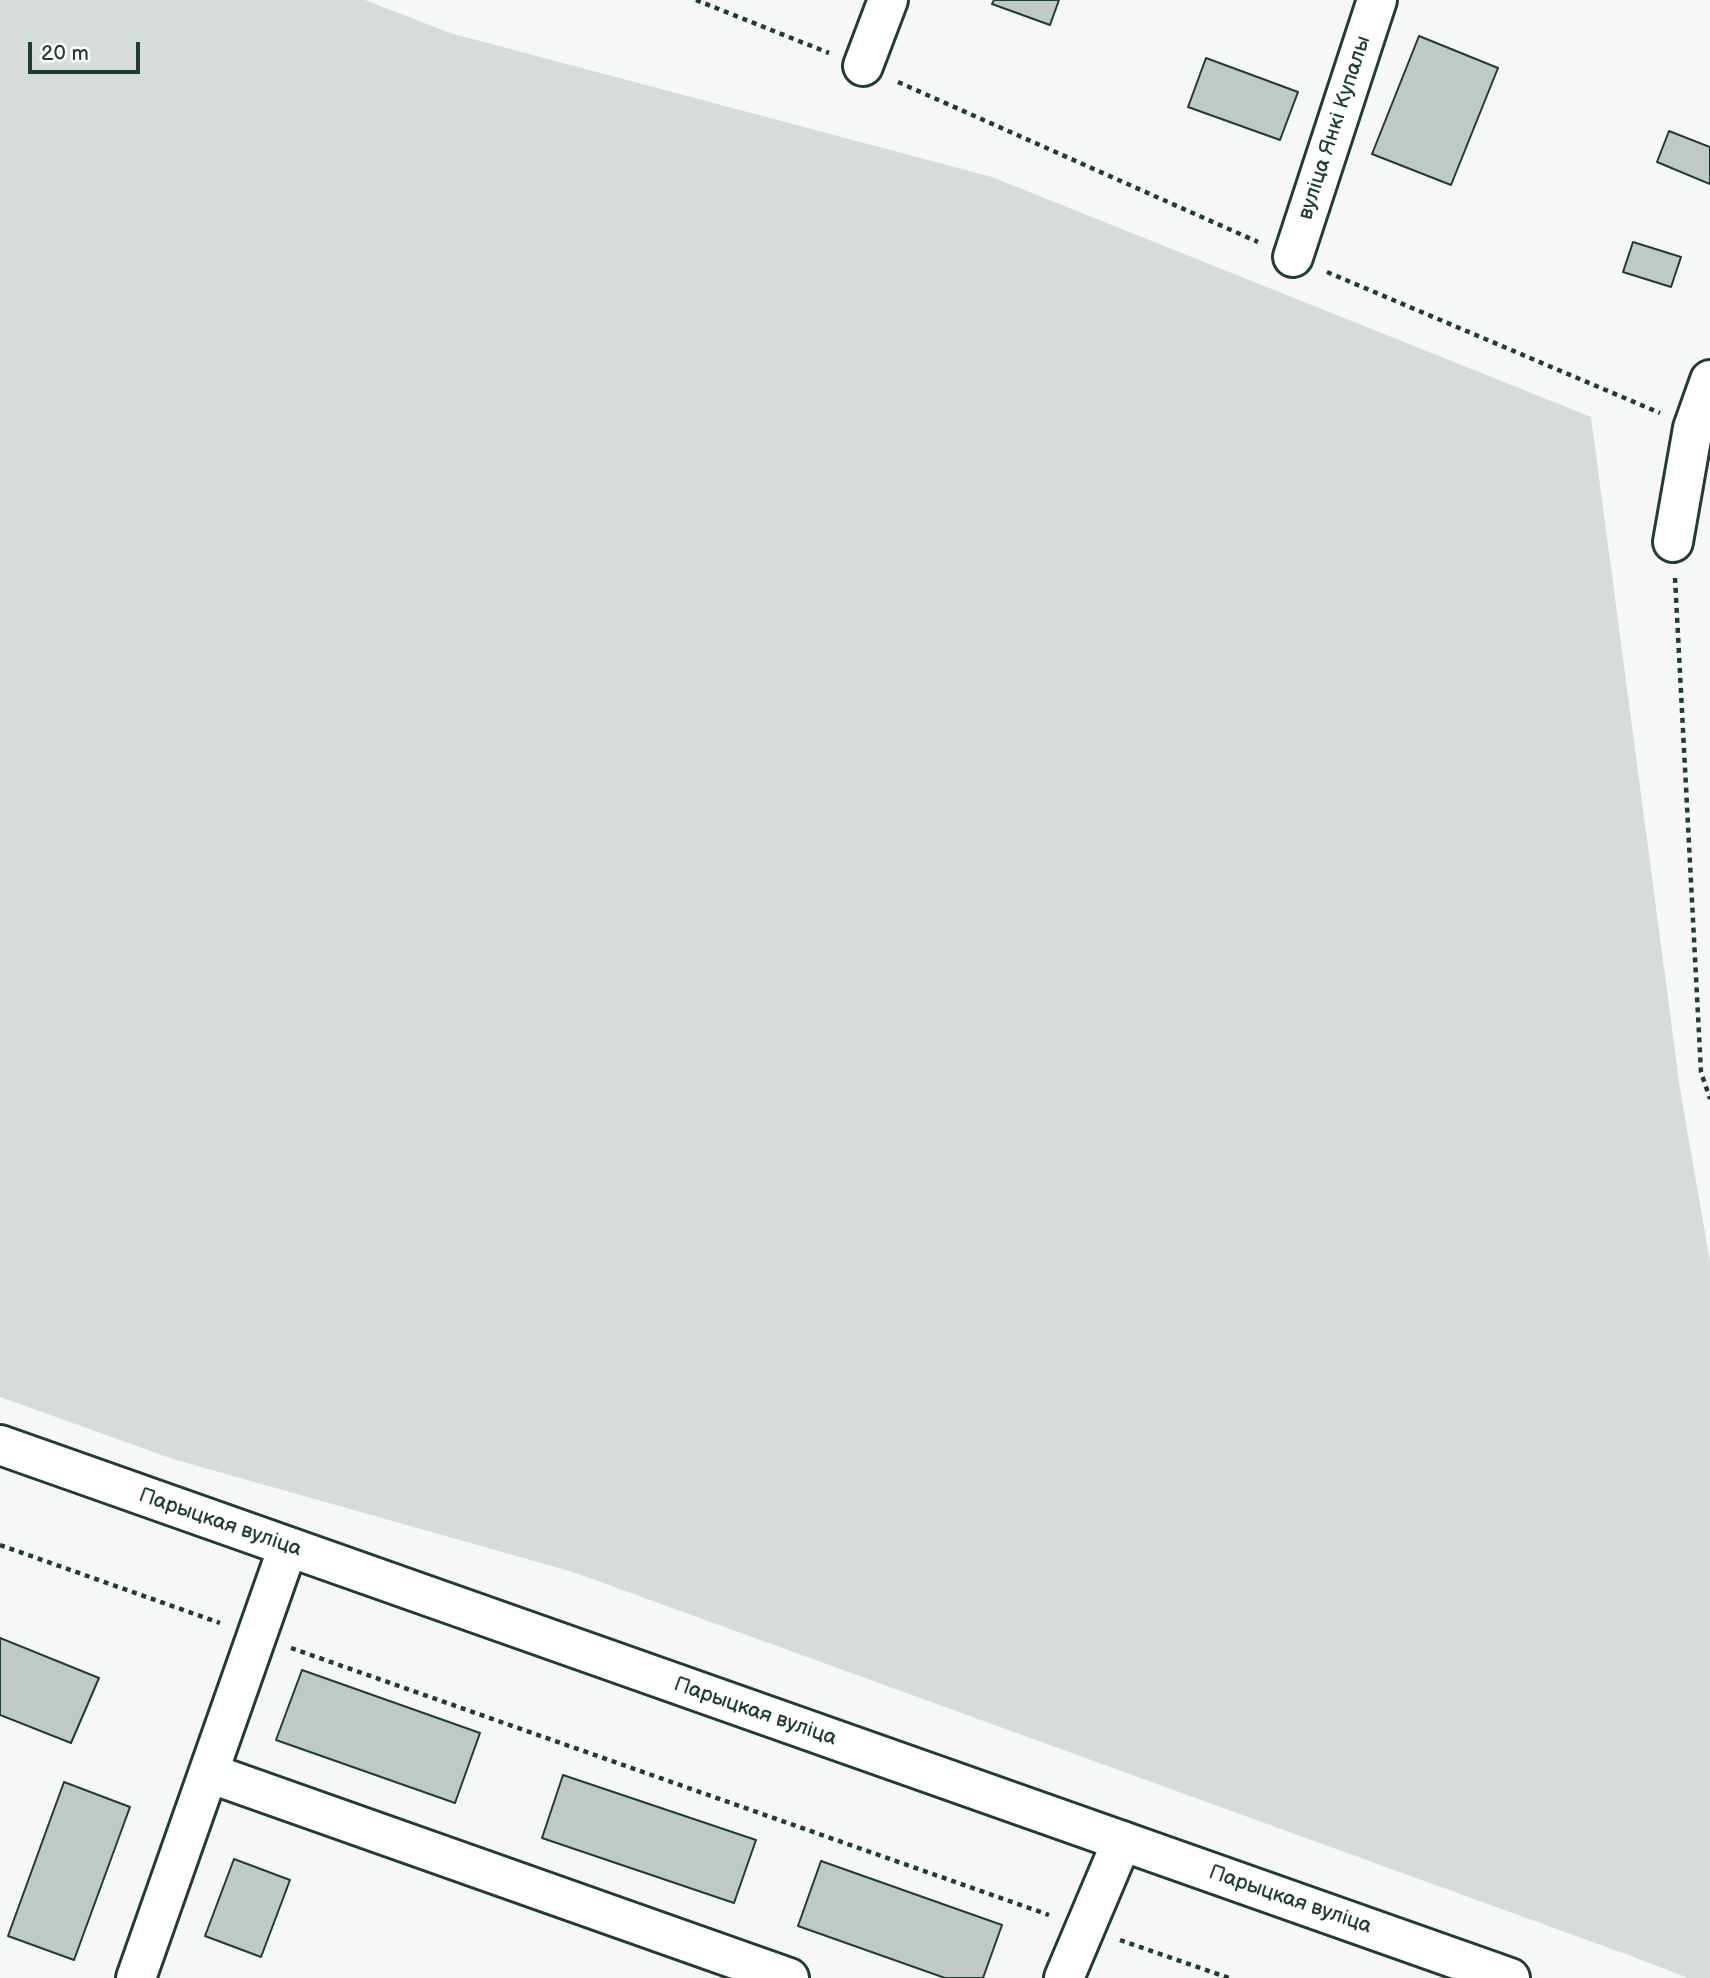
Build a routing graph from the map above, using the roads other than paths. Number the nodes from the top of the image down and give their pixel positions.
1 (888, 0) edge
2 (1377, 0) edge
3 (863, 66) road end
4 (1293, 257) road end
5 (1710, 380) edge
6 (1673, 542) road end
7 (0, 1445) edge
8 (288, 1547) junction
9 (209, 1773) junction
10 (1122, 1841) junction
11 (1502, 1977) edge
12 (136, 1978) edge
13 (789, 1978) edge
14 (1064, 1978) edge

1 - 3 street
2 - 4 street, вуліца Янкі Купалы
5 - 6 street
7 - 8 street, Парыцкая вуліца
8 - 9 street
8 - 10 street, Парыцкая вуліца
9 - 12 street
9 - 13 street
10 - 11 street, Парыцкая вуліца
10 - 14 street

